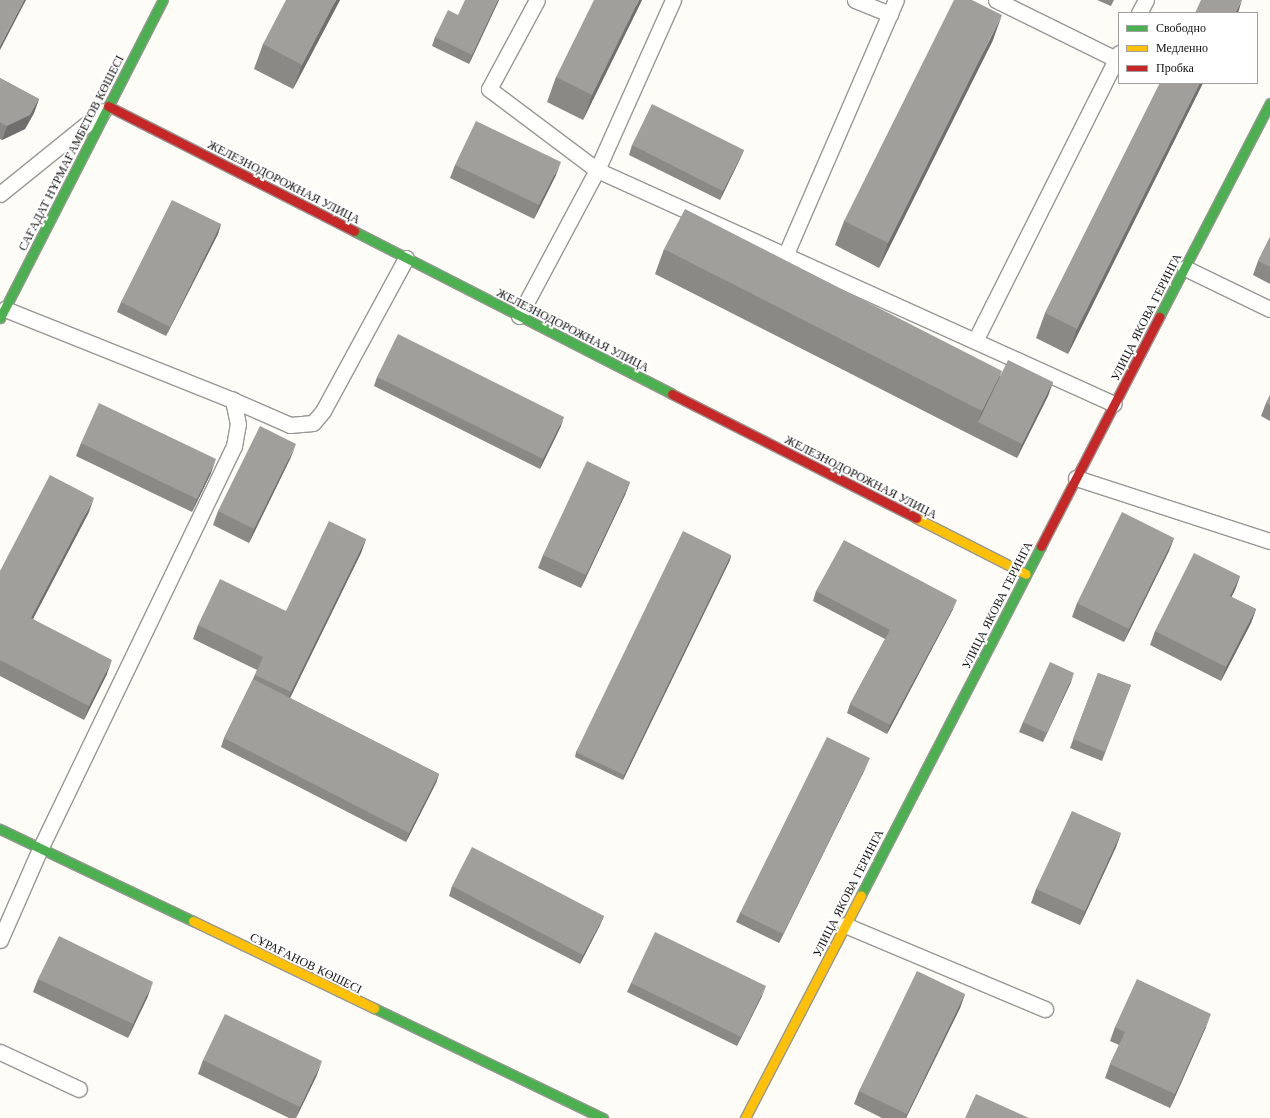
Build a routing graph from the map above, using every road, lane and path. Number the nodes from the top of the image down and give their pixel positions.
1 (163, 0) edge
2 (537, 0) edge
3 (673, 0) edge
4 (855, 0) edge
5 (896, 0) edge
6 (996, 0) edge
7 (1146, 0) edge
8 (1140, 12) edge
9 (890, 14) junction
10 (1118, 56) edge
11 (1270, 103) edge
12 (108, 106) junction
13 (597, 170) junction
14 (0, 194) edge
15 (785, 256) junction
16 (406, 258) junction
17 (1185, 268) junction
18 (1270, 309) edge
19 (2, 313) edge
20 (519, 316) junction
21 (975, 342) junction
22 (233, 400) junction
23 (1114, 404) junction
24 (1076, 478) junction
25 (1270, 541) edge
26 (1026, 574) junction
27 (0, 829) edge
28 (40, 849) junction
29 (844, 925) junction
30 (0, 940) edge
31 (1045, 1009) dead end
32 (0, 1052) edge
33 (79, 1089) dead end
34 (603, 1118) edge
35 (745, 1118) edge

1 - 12 street, САҒАДАТ НҰРМАҒАМБЕТОВ КӨШЕСІ
2 - 13 lane
3 - 13 lane
4 - 9 lane
5 - 9 lane
6 - 10 lane
7 - 8 lane
9 - 15 lane
10 - 21 lane
11 - 17 street, УЛИЦА ЯКОВА ГЕРИНГА
12 - 14 lane
12 - 16 street, ЖЕЛЕЗНОДОРОЖНАЯ УЛИЦА
12 - 19 street, САҒАДАТ НҰРМАҒАМБЕТОВ КӨШЕСІ
13 - 15 lane
13 - 20 lane
15 - 21 lane
16 - 20 street, ЖЕЛЕЗНОДОРОЖНАЯ УЛИЦА
16 - 22 lane
17 - 18 lane
17 - 23 street, УЛИЦА ЯКОВА ГЕРИНГА
19 - 22 lane
20 - 26 street, ЖЕЛЕЗНОДОРОЖНАЯ УЛИЦА
21 - 23 lane
22 - 28 lane
23 - 24 street, УЛИЦА ЯКОВА ГЕРИНГА
24 - 25 lane
24 - 26 street, УЛИЦА ЯКОВА ГЕРИНГА
26 - 29 street, УЛИЦА ЯКОВА ГЕРИНГА
27 - 28 street, СҰРАҒАНОВ КӨШЕСІ
28 - 30 lane
28 - 34 street, СҰРАҒАНОВ КӨШЕСІ
29 - 31 lane
29 - 35 street, УЛИЦА ЯКОВА ГЕРИНГА
32 - 33 lane

